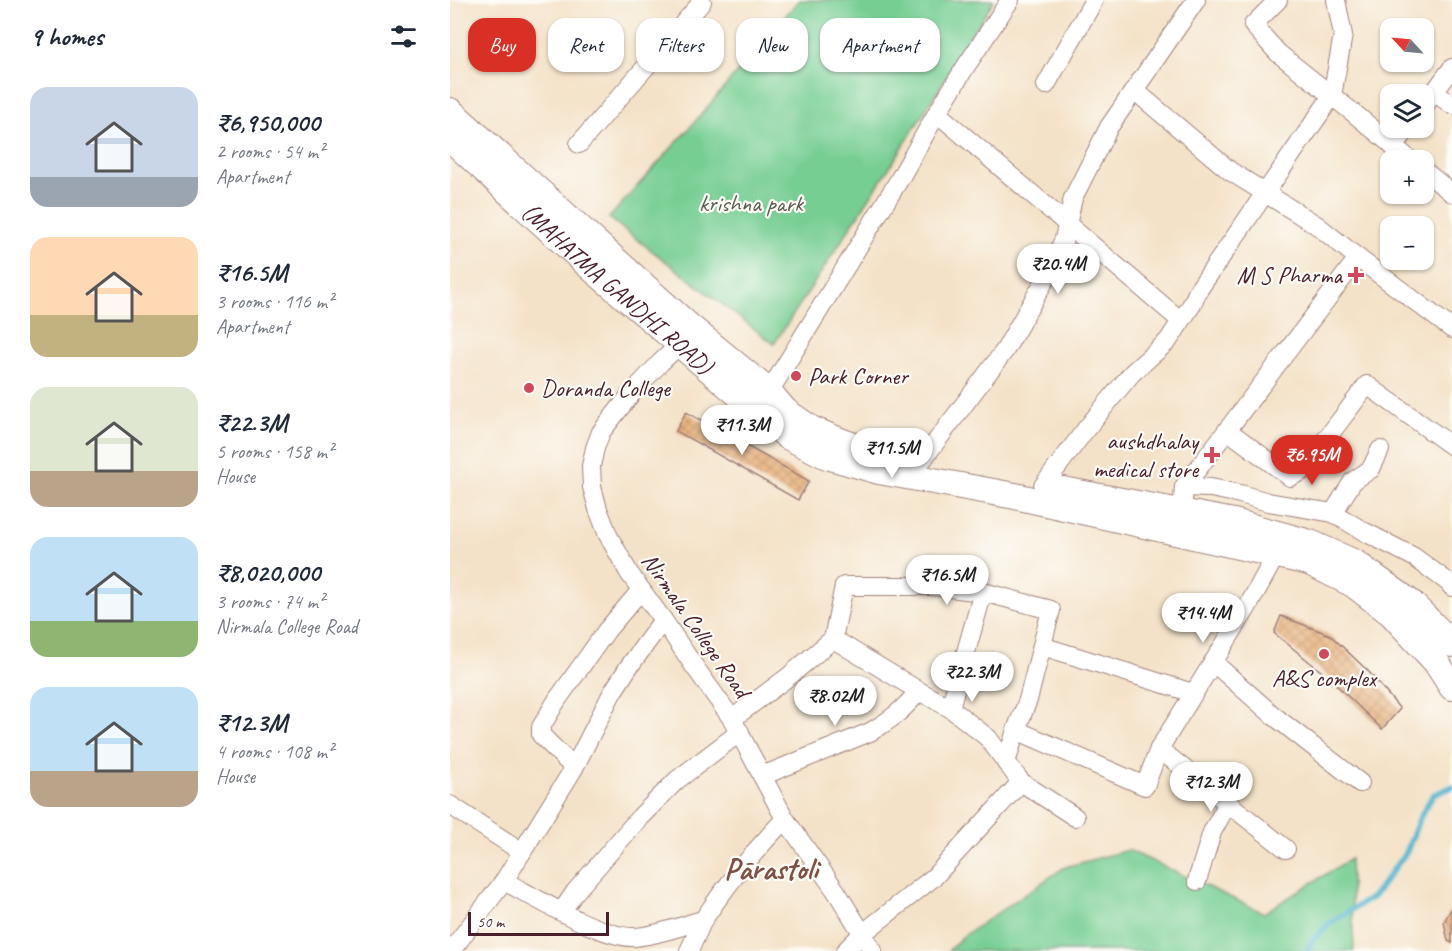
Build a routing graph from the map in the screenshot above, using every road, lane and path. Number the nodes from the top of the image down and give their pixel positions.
1 (700, 0) edge
2 (1010, 0) edge
3 (1094, 0) edge
4 (1196, 0) edge
5 (1278, 0) edge
6 (1336, 0) edge
7 (1452, 68) edge
8 (1046, 85) dead end
9 (1134, 90) junction
10 (1434, 92) edge
11 (1332, 96) junction
12 (1434, 100) edge
13 (1452, 105) edge
14 (450, 111) edge
15 (937, 113) junction
16 (450, 138) edge
17 (1400, 138) edge
18 (579, 144) dead end
19 (1393, 147) junction
20 (1397, 150) edge
21 (1434, 179) edge
22 (1266, 192) junction
23 (1452, 193) edge
24 (1067, 224) junction
25 (1358, 258) junction
26 (1181, 321) junction
27 (1452, 329) edge
28 (687, 337) junction
29 (769, 392) junction
30 (1227, 430) junction
31 (1452, 446) edge
32 (1380, 450) dead end
33 (920, 463) junction
34 (1043, 486) junction
35 (1183, 499) junction
36 (1334, 513) junction
37 (1276, 555) junction
38 (1452, 587) edge
39 (641, 590) junction
40 (983, 592) junction
41 (663, 620) junction
42 (833, 639) junction
43 (1452, 644) edge
44 (1042, 646) junction
45 (1213, 662) junction
46 (1452, 687) edge
47 (918, 691) junction
48 (1193, 693) junction
49 (950, 708) junction
50 (736, 726) junction
51 (1016, 730) junction
52 (1159, 749) junction
53 (1006, 763) junction
54 (574, 768) junction
55 (762, 776) junction
56 (1021, 782) junction
57 (1360, 783) dead end
58 (1228, 803) junction
59 (450, 805) edge
60 (1075, 817) dead end
61 (784, 819) junction
62 (1286, 849) dead end
63 (522, 852) junction
64 (504, 881) junction
65 (1197, 881) dead end
66 (562, 911) junction
67 (703, 920) junction
68 (862, 934) junction
69 (451, 951) edge
70 (689, 951) edge
71 (845, 951) edge
72 (873, 951) edge

1 - 18 street
2 - 15 street
3 - 8 street
4 - 9 street
5 - 11 street
6 - 11 street
7 - 10 street
9 - 22 street
9 - 24 street
11 - 19 street
11 - 22 street
12 - 13 street
14 - 28 main road
15 - 24 street
15 - 29 street
16 - 28 main road, (MAHATMA GANDHI ROAD)
17 - 19 street
19 - 20 street
21 - 23 street
22 - 25 street
22 - 26 street
24 - 26 street
24 - 33 street
25 - 27 street
25 - 30 street
26 - 34 street
28 - 29 main road
28 - 37 main road, (MAHATMA GANDHI ROAD)
28 - 39 street, Nirmala College Road
29 - 33 main road
30 - 31 street
30 - 35 street
32 - 36 street
33 - 34 main road
34 - 35 main road
35 - 36 street
35 - 43 main road
36 - 38 street
37 - 45 street
37 - 46 main road, (MAHATMA GANDHI ROAD)
39 - 41 street, Nirmala College Road
39 - 54 street
40 - 42 street
40 - 44 street
40 - 49 street
41 - 50 street, Nirmala College Road
41 - 54 street
42 - 47 street
42 - 50 street
44 - 48 street
44 - 51 street
45 - 48 street
45 - 57 street
47 - 49 street
47 - 55 street
48 - 52 street
49 - 53 street
50 - 55 street, Nirmala College Road
50 - 66 street
51 - 52 street
51 - 53 street
52 - 58 street
53 - 56 street
54 - 63 street
55 - 61 street, Nirmala College Road
56 - 60 street
56 - 68 street
58 - 62 street
58 - 65 street
59 - 63 street
61 - 67 street
61 - 68 street, Nirmala College Road
63 - 64 street
64 - 66 street
64 - 69 street
66 - 67 street
67 - 70 street
68 - 71 street
68 - 72 street, Nirmala College Road

